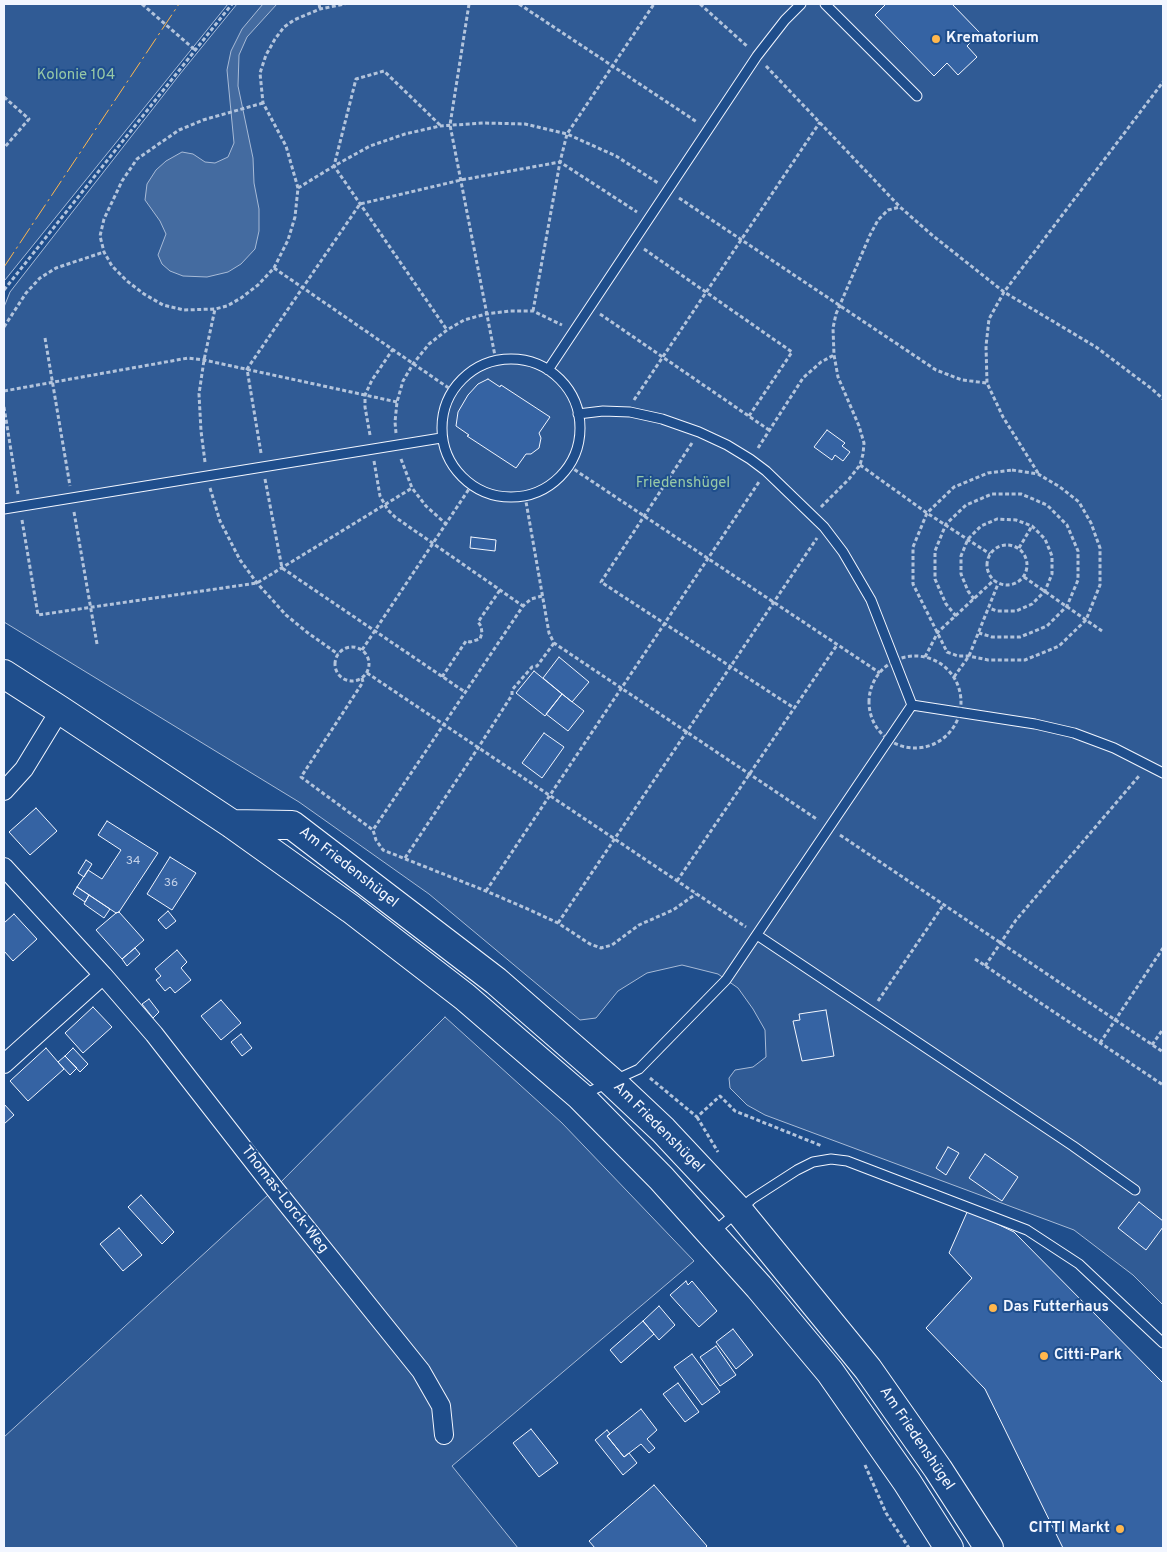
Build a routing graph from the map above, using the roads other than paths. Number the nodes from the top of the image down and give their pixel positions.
1 (802, 4) edge
2 (825, 4) edge
3 (917, 96) dead end
4 (548, 370) junction
5 (578, 414) junction
6 (441, 438) junction
7 (4, 510) edge
8 (4, 674) edge
9 (912, 705) junction
10 (60, 710) junction
11 (1163, 773) edge
12 (4, 791) edge
13 (232, 824) junction
14 (4, 867) edge
15 (757, 934) junction
16 (103, 975) junction
17 (4, 1064) edge
18 (612, 1082) junction
19 (580, 1096) junction
20 (1135, 1190) dead end
21 (739, 1210) junction
22 (712, 1234) junction
23 (1163, 1344) edge
24 (444, 1435) dead end
25 (949, 1548) edge
26 (989, 1548) edge

1 - 4 lane
2 - 3 lane
4 - 5 lane
4 - 6 lane
5 - 6 lane
5 - 9 lane
6 - 7 lane
8 - 10 main road, Am Friedenshügel
9 - 11 lane
9 - 15 lane
10 - 12 street
10 - 13 main road, Am Friedenshügel
13 - 18 main road, Am Friedenshügel
13 - 19 main road, Am Friedenshügel
14 - 16 street, Thomas-Lorck-Weg
15 - 18 lane
15 - 20 lane
16 - 17 street
16 - 24 street, Thomas-Lorck-Weg
18 - 19 lane
18 - 21 main road, Am Friedenshügel
19 - 22 main road, Am Friedenshügel
21 - 22 lane
21 - 23 lane
21 - 26 main road, Am Friedenshügel
22 - 25 main road, Am Friedenshügel

